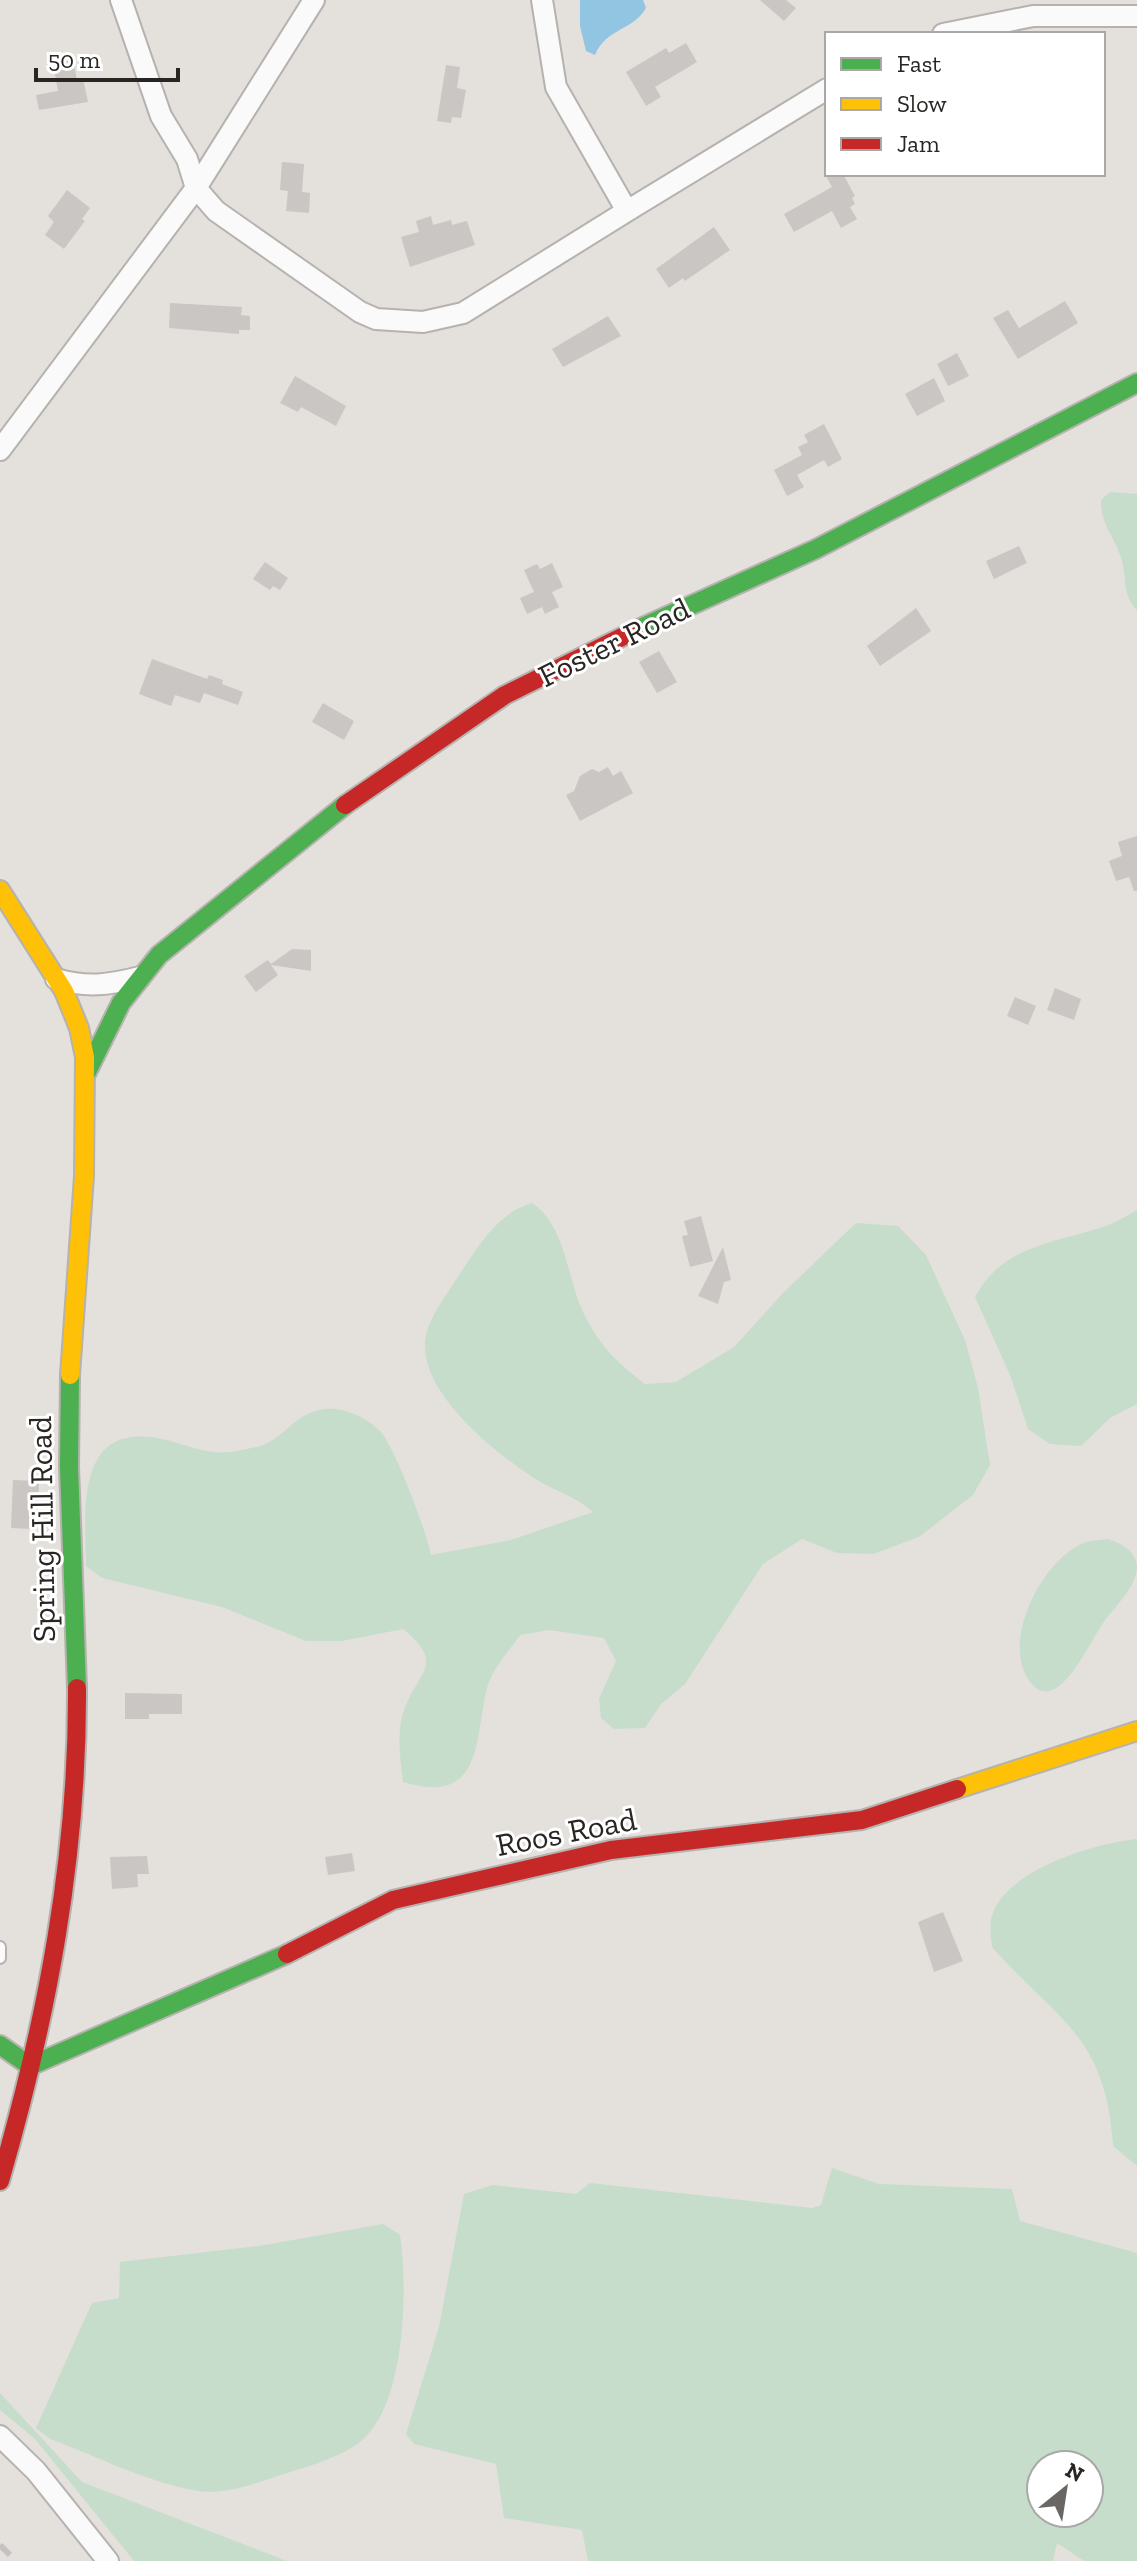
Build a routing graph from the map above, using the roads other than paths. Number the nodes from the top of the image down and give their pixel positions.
1 (121, 0) edge
2 (314, 0) edge
3 (542, 0) edge
4 (1137, 16) edge
5 (953, 32) edge
6 (825, 90) edge
7 (196, 188) junction
8 (627, 211) junction
9 (1137, 383) edge
10 (0, 450) edge
11 (0, 890) edge
12 (140, 977) junction
13 (56, 979) junction
14 (86, 1072) junction
15 (1137, 1731) edge
16 (0, 1947) edge
17 (0, 1958) edge
18 (0, 2045) edge
19 (30, 2066) junction
20 (0, 2181) edge
21 (0, 2436) edge
22 (108, 2561) edge

1 - 7 street
2 - 7 street
3 - 8 street
4 - 5 street
6 - 8 street
7 - 8 street
7 - 10 street
9 - 12 street, Foster Road
11 - 13 street, Spring Hill Road
12 - 13 street
12 - 14 street, Foster Road
13 - 14 street, Spring Hill Road
14 - 19 street, Spring Hill Road
15 - 19 street, Roos Road
16 - 17 lane
18 - 19 street
19 - 20 street, Spring Hill Road
21 - 22 street

